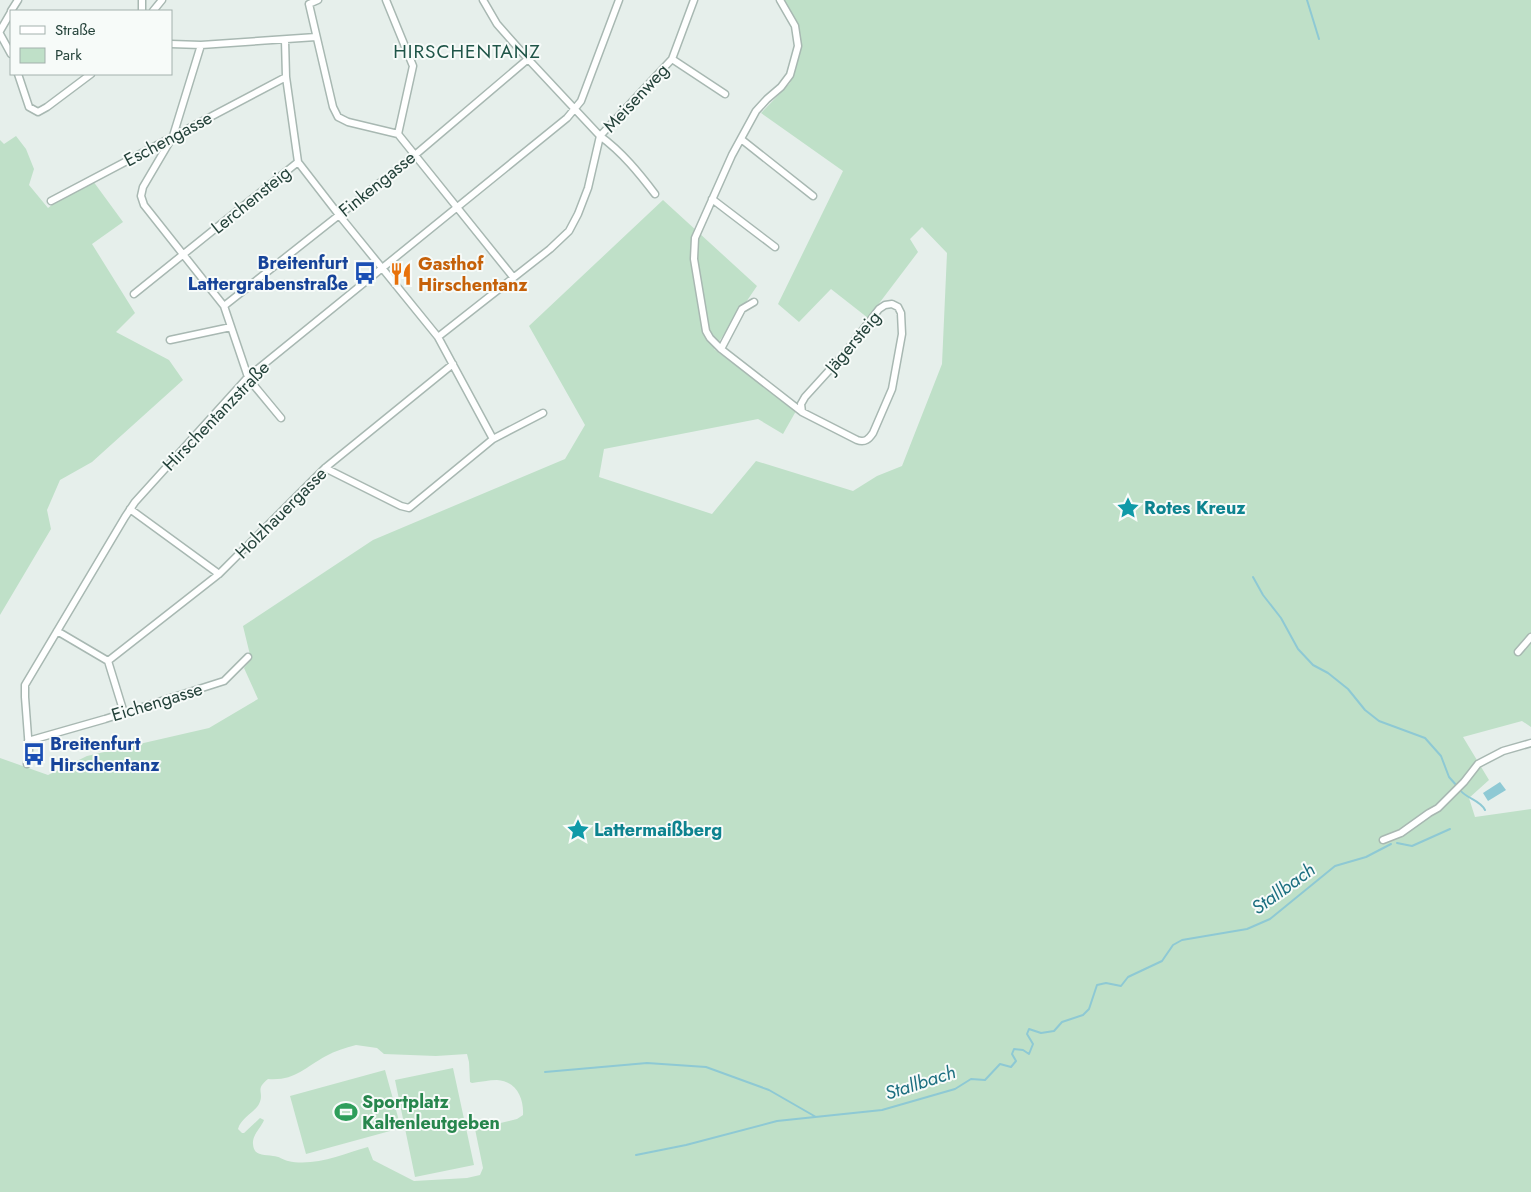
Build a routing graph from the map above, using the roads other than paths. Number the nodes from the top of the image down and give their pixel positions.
1 (162, 0) edge
2 (318, 0) edge
3 (386, 0) edge
4 (483, 0) edge
5 (619, 0) edge
6 (694, 0) edge
7 (780, 0) edge
8 (154, 10) edge
9 (10, 13) edge
10 (0, 33) edge
11 (316, 37) junction
12 (285, 40) junction
13 (172, 44) edge
14 (201, 45) junction
15 (10, 52) edge
16 (528, 59) junction
17 (672, 59) junction
18 (18, 75) edge
19 (90, 75) edge
20 (286, 77) junction
21 (725, 94) dead end
22 (574, 110) junction
23 (398, 134) junction
24 (173, 136) junction
25 (600, 136) junction
26 (741, 139) junction
27 (415, 155) junction
28 (298, 162) junction
29 (655, 194) dead end
30 (814, 196) dead end
31 (712, 199) junction
32 (51, 201) dead end
33 (457, 207) junction
34 (339, 215) junction
35 (775, 247) dead end
36 (182, 255) junction
37 (382, 267) junction
38 (513, 277) junction
39 (134, 294) dead end
40 (754, 302) dead end
41 (224, 306) junction
42 (231, 327) junction
43 (438, 337) junction
44 (170, 340) dead end
45 (721, 350) junction
46 (453, 364) junction
47 (248, 377) junction
48 (543, 412) dead end
49 (802, 412) junction
50 (281, 418) dead end
51 (493, 439) junction
52 (326, 468) junction
53 (130, 509) junction
54 (219, 574) junction
55 (57, 631) junction
56 (1531, 637) edge
57 (1518, 652) dead end
58 (248, 657) dead end
59 (108, 661) junction
60 (124, 713) junction
61 (28, 741) junction
62 (1531, 743) edge
63 (27, 764) dead end
64 (1383, 840) dead end

1 - 8 street
2 - 11 street
3 - 23 street
4 - 16 street, Meisenweg
5 - 22 street, Hirschentanzstraße
6 - 17 street, Meisenweg
7 - 26 street
9 - 10 street
10 - 15 street
11 - 12 street
11 - 23 street
12 - 14 street
12 - 20 street
13 - 14 street
14 - 24 street
16 - 22 street, Meisenweg
16 - 27 street, Finkengasse
17 - 21 street, Meisenweg
17 - 25 street, Meisenweg
18 - 19 street
20 - 24 street, Eschengasse
20 - 28 street
22 - 25 street, Meisenweg
22 - 33 street, Hirschentanzstraße
23 - 27 street
24 - 32 street, Eschengasse
24 - 36 street
25 - 29 street, Meisenweg
25 - 38 street, Meisenweg
26 - 30 street
26 - 31 street
27 - 33 street
27 - 34 street, Finkengasse
28 - 34 street
28 - 36 street, Lerchensteig
31 - 35 street
31 - 45 street
33 - 37 street, Hirschentanzstraße
33 - 38 street
34 - 37 street
34 - 41 street, Finkengasse
36 - 39 street, Lerchensteig
36 - 41 street
37 - 43 street
37 - 47 street, Hirschentanzstraße
38 - 43 street, Meisenweg
40 - 45 street
41 - 42 street
42 - 44 street
42 - 47 street
43 - 46 street
45 - 49 street
46 - 51 street
46 - 52 street, Holzhauergasse
47 - 50 street
47 - 53 street, Hirschentanzstraße
48 - 51 street
49 - 49 street, Jägersteig
51 - 52 street
52 - 54 street, Holzhauergasse
53 - 54 street
53 - 55 street, Hirschentanzstraße
54 - 59 street, Holzhauergasse
55 - 59 street
55 - 61 street, Hirschentanzstraße
56 - 57 street
58 - 60 street, Eichengasse
59 - 60 street
60 - 61 street, Eichengasse
61 - 63 street, Hirschentanzstraße
62 - 64 street

